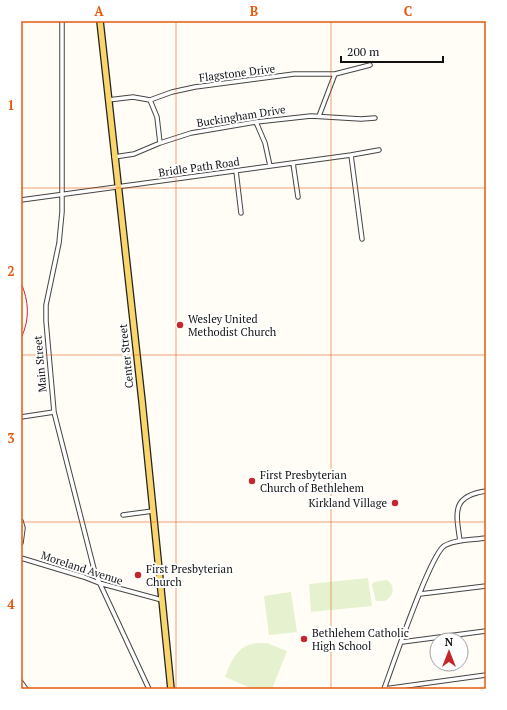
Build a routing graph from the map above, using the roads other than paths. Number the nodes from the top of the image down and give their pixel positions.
1 (62, 21) edge
2 (100, 21) edge
3 (370, 65) dead end
4 (335, 74) junction
5 (108, 100) junction
6 (150, 100) junction
7 (319, 116) junction
8 (375, 118) dead end
9 (256, 122) junction
10 (160, 143) junction
11 (379, 150) dead end
12 (351, 155) junction
13 (114, 157) junction
14 (293, 163) junction
15 (270, 166) junction
16 (236, 171) junction
17 (118, 188) junction
18 (63, 195) junction
19 (298, 197) dead end
20 (21, 200) edge
21 (241, 214) dead end
22 (362, 239) dead end
23 (54, 412) junction
24 (21, 417) edge
25 (486, 491) edge
26 (153, 511) junction
27 (123, 515) dead end
28 (21, 521) edge
29 (486, 538) edge
30 (460, 542) junction
31 (21, 543) edge
32 (21, 558) edge
33 (99, 583) junction
34 (486, 586) edge
35 (420, 594) junction
36 (162, 600) junction
37 (486, 631) edge
38 (402, 642) junction
39 (486, 675) edge
40 (21, 682) edge
41 (26, 689) edge
42 (148, 689) edge
43 (171, 689) edge
44 (384, 689) edge

1 - 18 street, Main Street
2 - 5 main road, Center Street
3 - 4 street, Flagstone Drive
4 - 6 street, Flagstone Drive
4 - 7 street
5 - 6 street, Flagstone Drive
5 - 13 main road, Center Street
6 - 10 street
7 - 8 street, Buckingham Drive
7 - 9 street, Buckingham Drive
9 - 10 street, Buckingham Drive
9 - 15 street
10 - 13 street, Buckingham Drive
11 - 12 street, Bridle Path Road
12 - 14 street, Bridle Path Road
12 - 22 street
13 - 17 main road, Center Street
14 - 15 street, Bridle Path Road
14 - 19 street
15 - 16 street, Bridle Path Road
16 - 17 street, Bridle Path Road
16 - 21 street
17 - 18 street, Bridle Path Road
17 - 26 main road, Center Street
18 - 20 street, Bridle Path Road
18 - 23 street, Main Street
23 - 24 street
23 - 33 street, Main Street
25 - 30 street
26 - 27 street
26 - 36 main road, Center Street
28 - 31 street
29 - 30 street
30 - 35 street
32 - 33 street, Moreland Avenue
33 - 36 street, Moreland Avenue
33 - 42 street, Main Street
34 - 35 street
35 - 38 street
36 - 43 main road, Center Street
37 - 38 street
38 - 44 street
39 - 44 street
40 - 41 street

